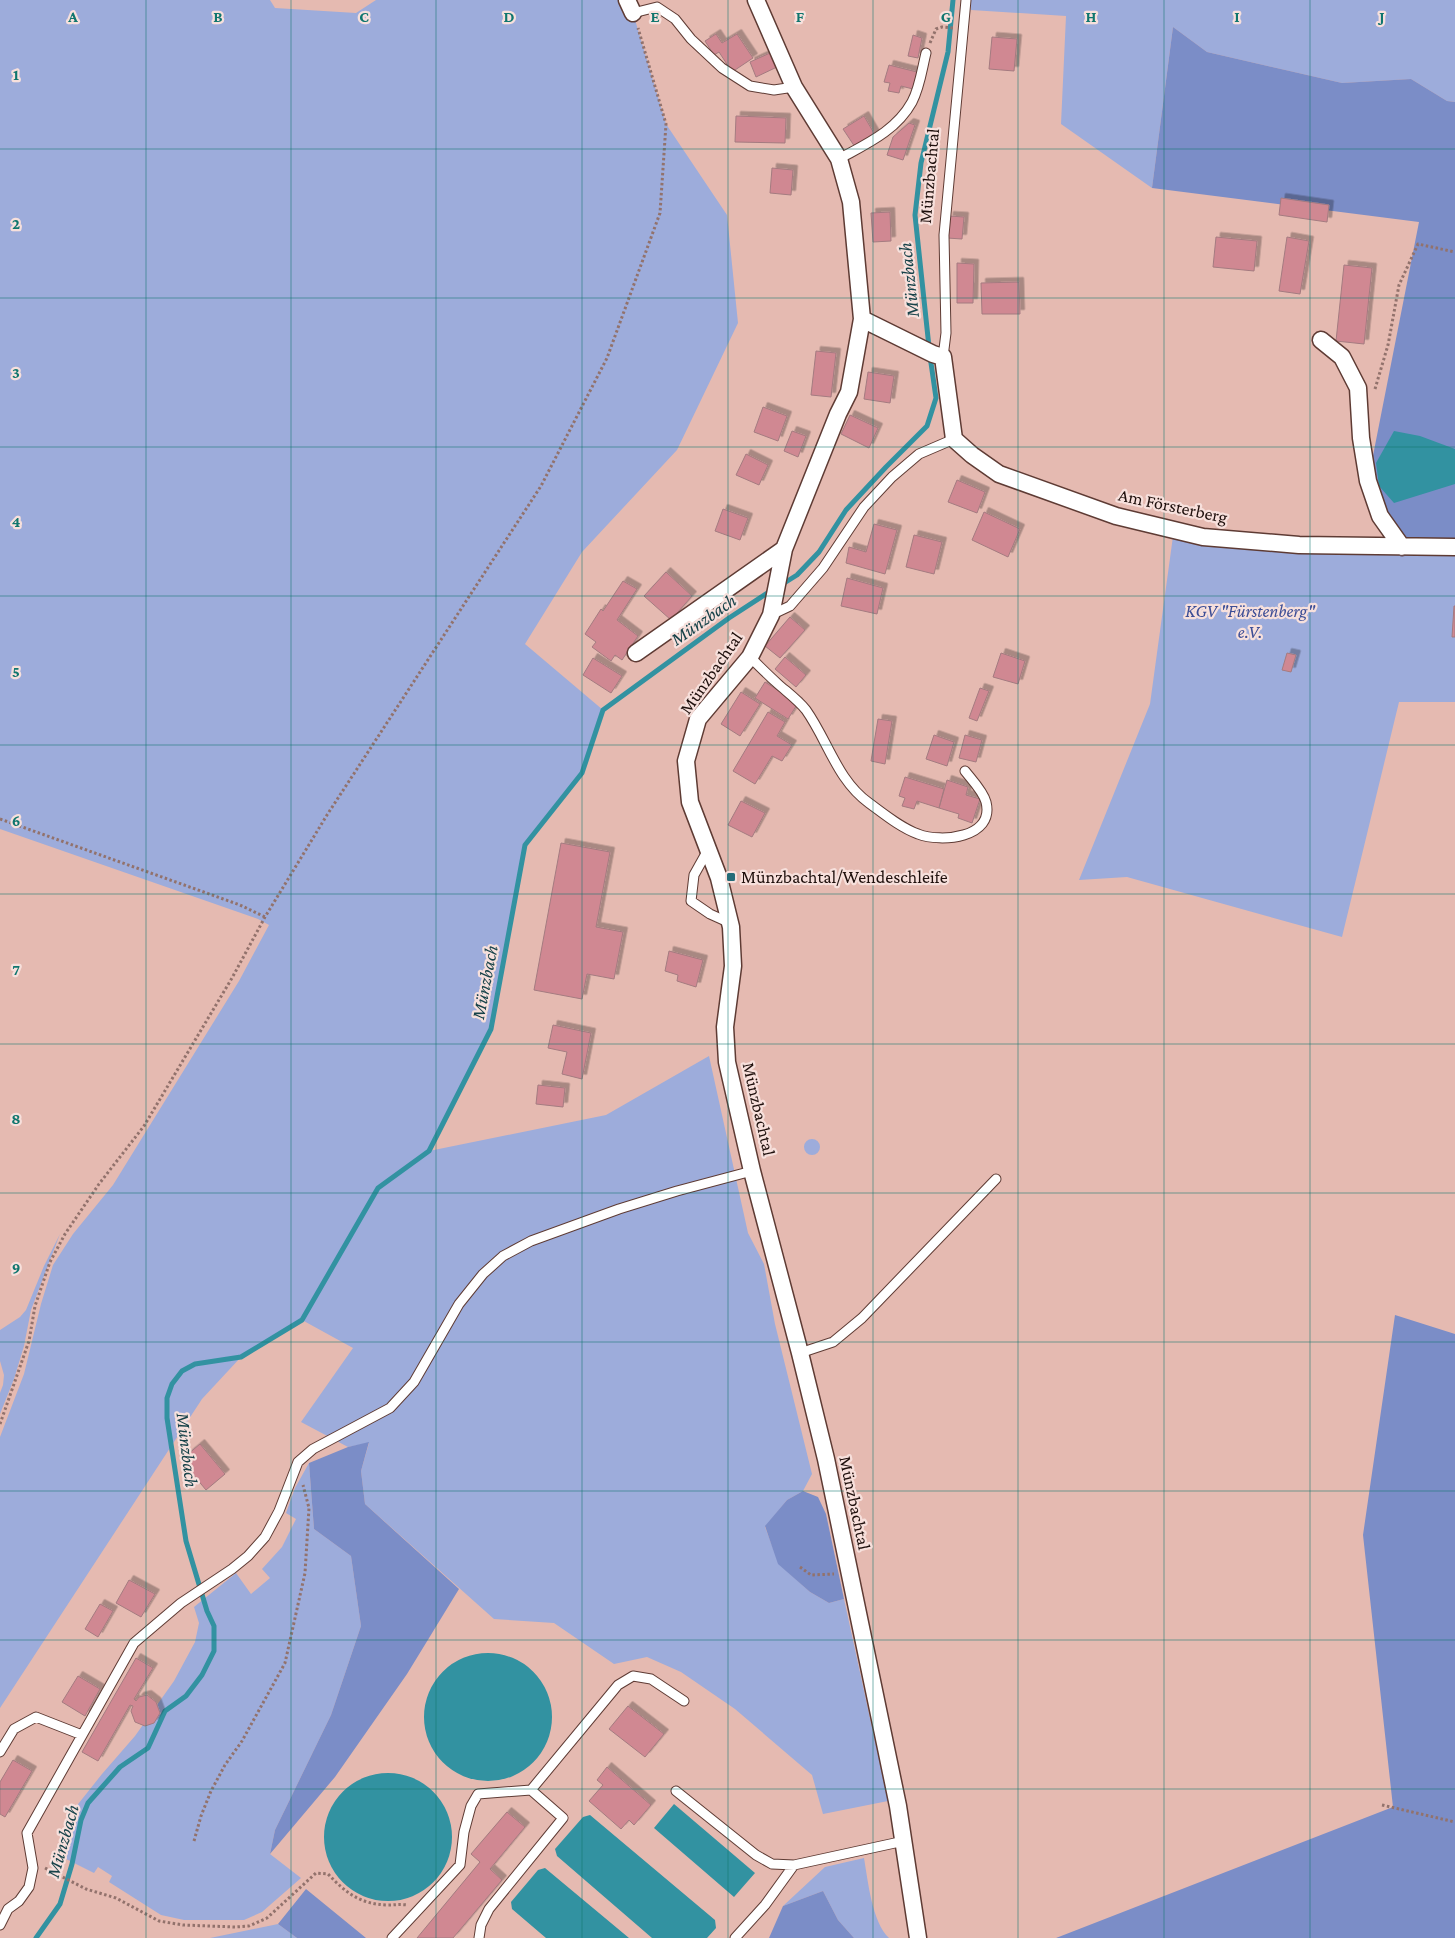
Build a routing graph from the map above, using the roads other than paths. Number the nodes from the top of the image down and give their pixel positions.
1 (756, 0) edge
2 (966, 0) edge
3 (630, 6) edge
4 (926, 53) road end
5 (794, 87) junction
6 (839, 159) junction
7 (862, 319) junction
8 (1320, 340) dead end
9 (938, 355) junction
10 (954, 439) junction
11 (1455, 547) edge
12 (1402, 548) junction
13 (784, 549) junction
14 (773, 609) junction
15 (636, 653) dead end
16 (750, 657) junction
17 (965, 771) dead end
18 (708, 850) junction
19 (730, 922) junction
20 (752, 1171) junction
21 (996, 1179) dead end
22 (800, 1352) junction
23 (684, 1701) dead end
24 (82, 1735) junction
25 (0, 1752) edge
26 (531, 1790) junction
27 (676, 1792) dead end
28 (904, 1841) junction
29 (794, 1865) junction
30 (0, 1925) edge
31 (392, 1938) edge
32 (479, 1938) edge
33 (735, 1938) edge
34 (918, 1938) edge

1 - 5 street, Münzbachtal
2 - 9 lane, Münzbachtal
3 - 5 lane
4 - 6 lane
5 - 6 street, Münzbachtal
6 - 7 street, Münzbachtal
7 - 9 street
7 - 13 street, Münzbachtal
8 - 12 street
9 - 10 street, Münzbachtal
10 - 12 street, Am Försterberg
10 - 14 lane
11 - 12 street, Am Försterberg
13 - 14 street, Münzbachtal
13 - 15 street
14 - 16 street, Münzbachtal
16 - 17 lane
16 - 18 street, Münzbachtal
18 - 19 street, Münzbachtal
18 - 19 lane
19 - 20 street, Münzbachtal
20 - 22 street, Münzbachtal
20 - 24 lane
21 - 22 lane
22 - 28 street, Münzbachtal
23 - 26 lane
24 - 25 lane
24 - 30 lane
26 - 31 lane
26 - 32 lane
27 - 29 lane
28 - 29 lane
28 - 34 street, Münzbachtal
29 - 33 lane

